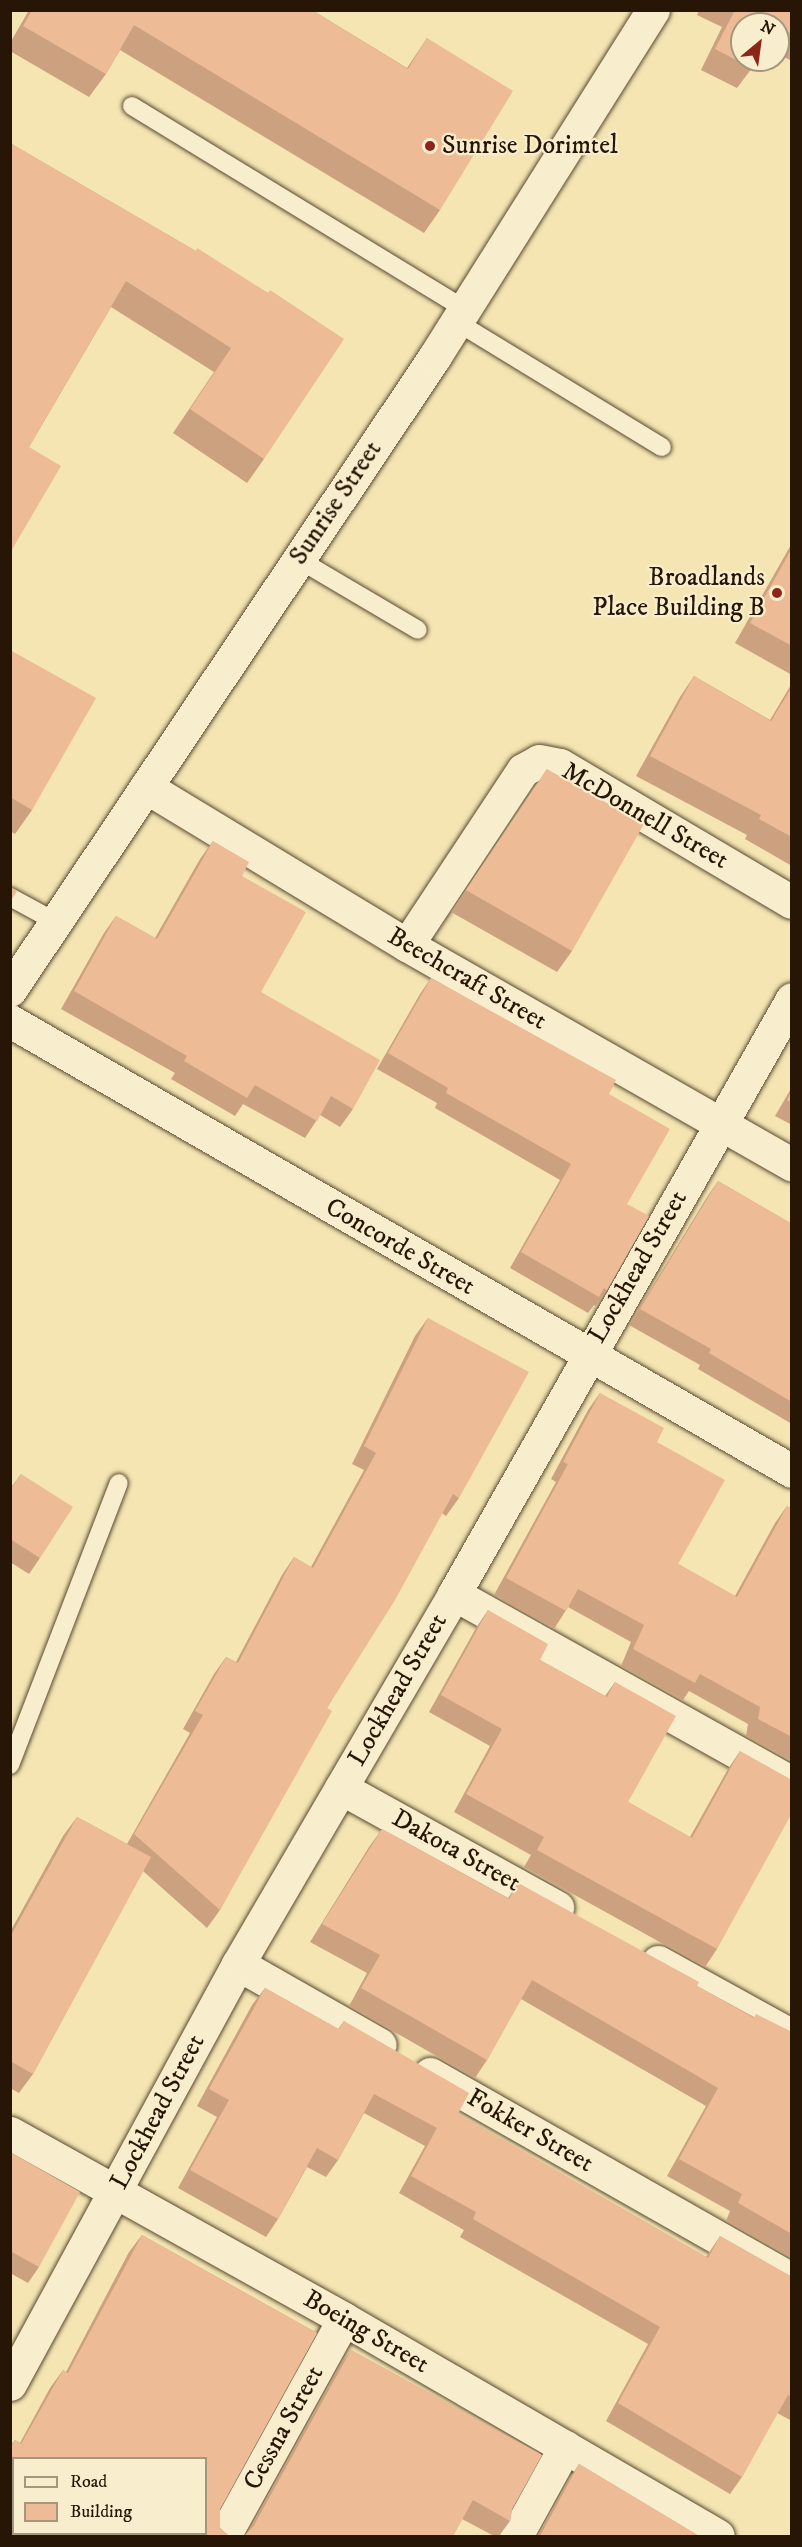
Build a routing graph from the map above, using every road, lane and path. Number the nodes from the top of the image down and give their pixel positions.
1 (653, 10) edge
2 (132, 106) dead end
3 (461, 316) junction
4 (662, 447) dead end
5 (298, 559) junction
6 (418, 630) dead end
7 (146, 787) junction
8 (10, 897) edge
9 (792, 902) edge
10 (56, 922) junction
11 (407, 945) junction
12 (10, 990) edge
13 (792, 999) edge
14 (10, 1021) edge
15 (721, 1125) junction
16 (792, 1165) edge
17 (588, 1354) junction
18 (792, 1470) edge
19 (119, 1484) dead end
20 (454, 1594) junction
21 (10, 1765) edge
22 (792, 1783) edge
23 (341, 1788) junction
24 (582, 1921) edge
25 (634, 1950) edge
26 (238, 1964) junction
27 (792, 2036) edge
28 (10, 2133) edge
29 (116, 2190) junction
30 (792, 2280) edge
31 (344, 2319) junction
32 (10, 2384) edge
33 (565, 2447) junction
34 (224, 2536) edge
35 (516, 2536) edge
36 (718, 2536) edge

1 - 3 street, Sunrise Street
2 - 3 lane
3 - 4 lane
3 - 5 street, Sunrise Street
5 - 6 lane
5 - 7 street, Sunrise Street
7 - 10 street, Sunrise Street
7 - 11 street, Beechcraft Street
8 - 10 lane
9 - 11 street, McDonnell Street
10 - 12 street, Sunrise Street
11 - 15 street, Beechcraft Street
13 - 15 street, Lockhead Street
14 - 17 street, Concorde Street
15 - 16 street, Beechcraft Street
15 - 17 street, Lockhead Street
17 - 18 street, Concorde Street
17 - 20 street, Lockhead Street
19 - 21 lane
20 - 22 street
20 - 23 street, Lockhead Street
23 - 24 street, Dakota Street
23 - 26 street, Lockhead Street
25 - 27 street
26 - 29 street, Lockhead Street
26 - 30 street, Fokker Street
28 - 29 street, Boeing Street
29 - 31 street, Boeing Street
29 - 32 street, Lockhead Street
31 - 33 street, Boeing Street
31 - 34 street, Cessna Street
33 - 35 street
33 - 36 street, Boeing Street

